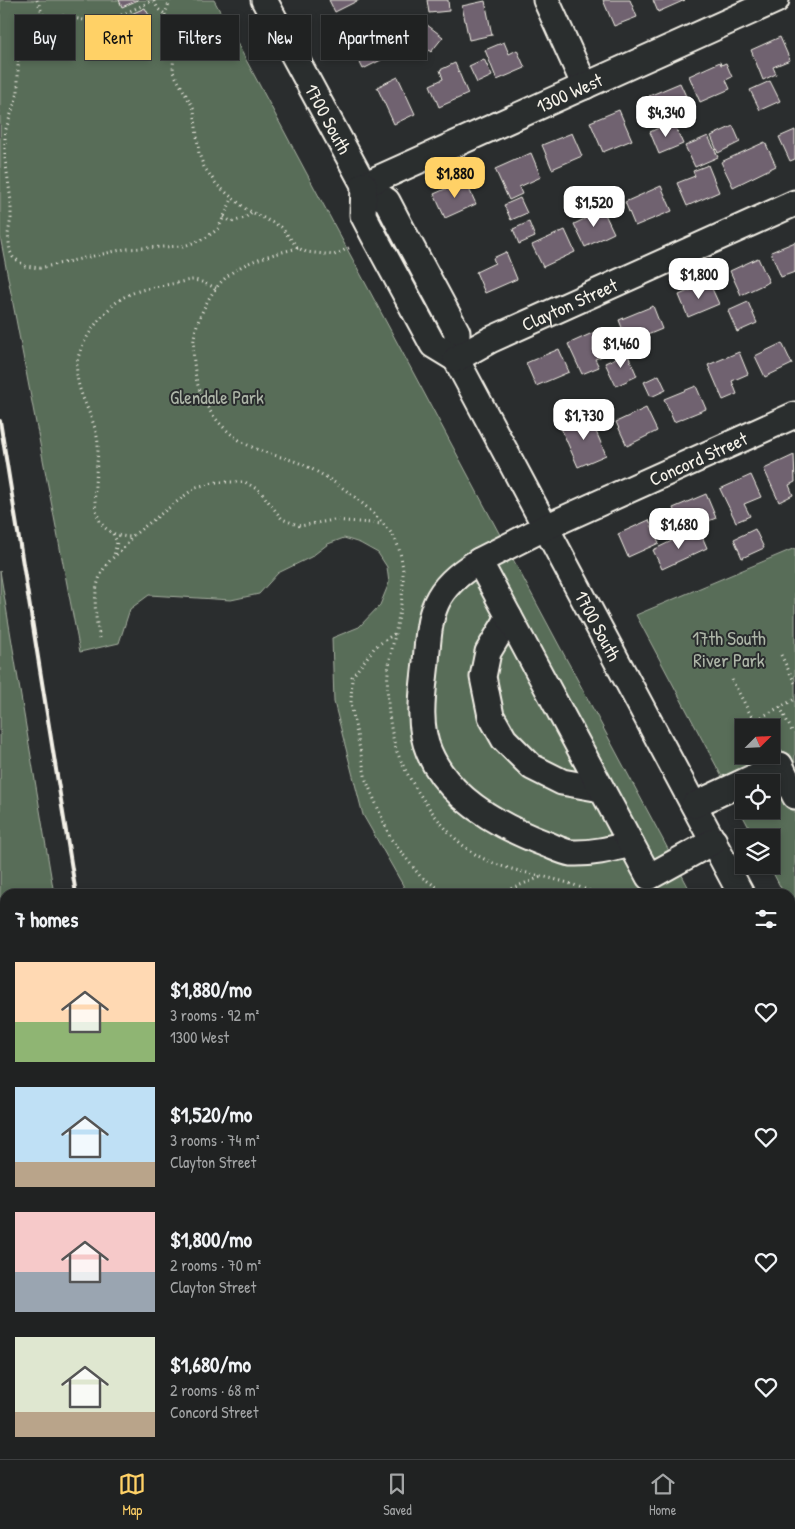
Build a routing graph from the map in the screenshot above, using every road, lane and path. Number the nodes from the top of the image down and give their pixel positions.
1 (37, 0) edge
2 (154, 0) edge
3 (170, 0) edge
4 (264, 0) edge
5 (546, 0) edge
6 (776, 0) edge
7 (165, 14) junction
8 (43, 15) edge
9 (75, 18) edge
10 (18, 60) edge
11 (585, 86) junction
12 (364, 185) junction
13 (232, 199) junction
14 (795, 203) edge
15 (252, 212) junction
16 (224, 217) junction
17 (351, 247) dead end
18 (298, 248) junction
19 (216, 288) junction
20 (456, 359) junction
21 (795, 415) edge
22 (383, 524) junction
23 (546, 527) junction
24 (113, 534) junction
25 (131, 537) junction
26 (114, 557) junction
27 (479, 561) junction
28 (509, 616) junction
29 (395, 634) junction
30 (100, 638) dead end
31 (781, 655) dead end
32 (732, 680) dead end
33 (795, 683) edge
34 (795, 699) edge
35 (780, 707) junction
36 (793, 733) dead end
37 (601, 788) junction
38 (795, 796) edge
39 (694, 805) junction
40 (714, 841) junction
41 (631, 844) junction
42 (541, 877) junction
43 (440, 889) edge
44 (510, 889) edge
45 (583, 889) edge
46 (738, 889) edge

1 - 8 path
2 - 7 path
2 - 9 path
3 - 7 path
4 - 12 street, 1700 South
5 - 11 street
6 - 11 street, 1300 West
7 - 13 path
10 - 16 path
11 - 12 street, 1300 West
12 - 20 street, 1700 South
13 - 15 path
13 - 16 path
14 - 20 street, Clayton Street
15 - 16 path
15 - 18 path
17 - 18 path
18 - 19 path
19 - 22 path
19 - 24 path
20 - 23 street, 1700 South
21 - 23 street, Concord Street
22 - 25 path
22 - 29 path
23 - 27 street, Concord Street
23 - 39 street, 1700 South
24 - 25 path
24 - 26 path
25 - 26 path
26 - 30 path
27 - 28 street
27 - 41 street, Concord Street
28 - 37 street
28 - 37 street
29 - 42 path
29 - 43 path
31 - 33 path
32 - 35 path
34 - 35 path
35 - 36 path
37 - 41 street
38 - 39 street
39 - 40 street, 1700 South
40 - 41 street
40 - 46 street, 1700 South
42 - 44 path
42 - 45 path

